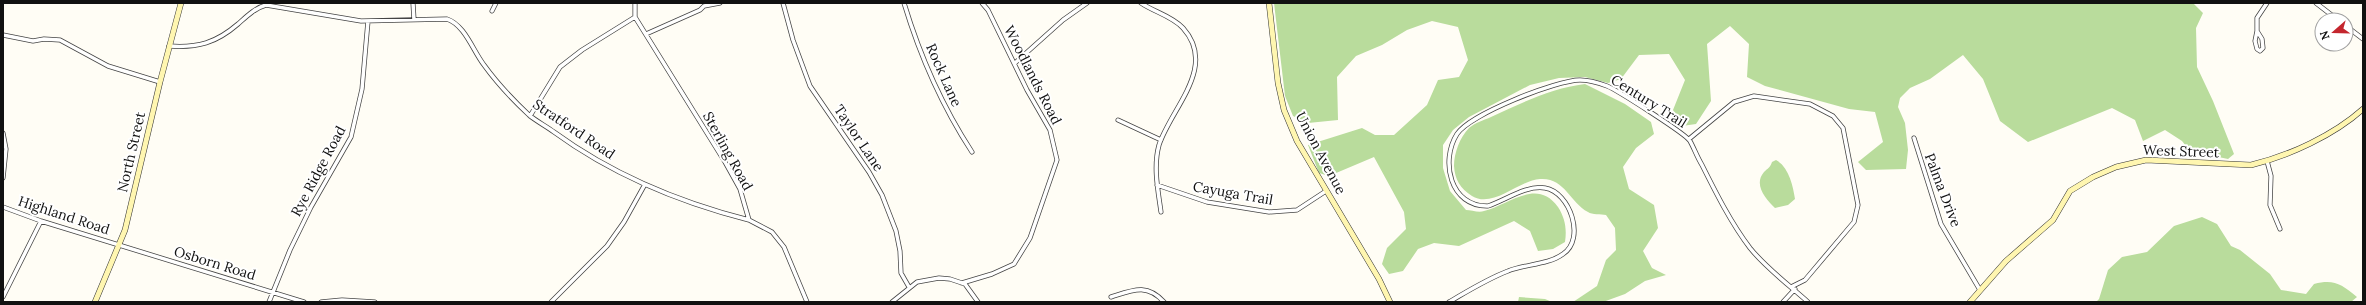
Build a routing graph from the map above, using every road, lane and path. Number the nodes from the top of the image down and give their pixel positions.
1 (181, 3) edge
2 (413, 3) edge
3 (496, 3) edge
4 (635, 3) edge
5 (720, 3) edge
6 (783, 3) edge
7 (904, 3) edge
8 (982, 3) edge
9 (1087, 3) edge
10 (1141, 3) edge
11 (1269, 3) edge
12 (2267, 3) edge
13 (2316, 3) edge
14 (492, 11) dead end
15 (2328, 12) edge
16 (635, 17) junction
17 (414, 20) junction
18 (368, 22) junction
19 (2257, 31) junction
20 (2354, 32) edge
21 (646, 34) junction
22 (3, 35) edge
23 (2363, 39) edge
24 (169, 46) junction
25 (1015, 62) junction
26 (160, 82) junction
27 (2363, 108) edge
28 (530, 116) junction
29 (1118, 120) dead end
30 (3, 133) edge
31 (1914, 138) dead end
32 (1689, 139) junction
33 (1161, 140) junction
34 (972, 152) dead end
35 (2267, 161) junction
36 (3, 178) edge
37 (1157, 185) junction
38 (644, 186) junction
39 (1326, 191) junction
40 (3, 207) edge
41 (1161, 212) dead end
42 (749, 220) junction
43 (41, 221) junction
44 (2280, 229) dead end
45 (119, 245) junction
46 (962, 283) junction
47 (909, 287) junction
48 (1792, 288) junction
49 (1980, 290) junction
50 (273, 293) junction
51 (3, 297) edge
52 (1111, 297) dead end
53 (95, 302) edge
54 (269, 302) edge
55 (304, 302) edge
56 (321, 302) edge
57 (375, 302) edge
58 (551, 302) edge
59 (808, 302) edge
60 (892, 302) edge
61 (978, 302) edge
62 (1164, 302) edge
63 (1390, 302) edge
64 (1449, 302) edge
65 (1783, 302) edge
66 (1808, 302) edge
67 (1970, 302) edge

1 - 24 street, North Street
2 - 17 street
3 - 14 street
4 - 16 street
5 - 21 street
6 - 47 street, Taylor Lane
7 - 34 street, Rock Lane
8 - 25 street, Woodlands Road
9 - 25 street
10 - 33 street
11 - 39 street, Union Avenue
12 - 19 street
13 - 15 street
16 - 21 street, Sterling Road
16 - 28 street
17 - 18 street, Stratford Road
17 - 28 street, Stratford Road
18 - 24 street, Stratford Road
18 - 50 street, Rye Ridge Road
19 - 19 street
20 - 23 street
21 - 42 street, Sterling Road
22 - 26 street
24 - 26 street, North Street
25 - 46 street, Woodlands Road
26 - 45 street, North Street
27 - 35 street, West Street
28 - 38 street, Stratford Road
29 - 33 street
30 - 36 street
31 - 49 street, Palma Drive
32 - 48 street, Century Trail
32 - 48 street
32 - 64 street, Century Trail
33 - 37 street
35 - 44 street
35 - 49 street, West Street
37 - 39 street, Cayuga Trail
37 - 41 street
38 - 42 street, Stratford Road
38 - 58 street
39 - 63 street, Union Avenue
40 - 43 street, Highland Road
42 - 59 street
43 - 45 street, Highland Road
43 - 51 street
45 - 50 street, Osborn Road
45 - 53 street, North Street
46 - 47 street
46 - 61 street
47 - 60 street
48 - 65 street
48 - 66 street, Century Trail
49 - 67 street, West Street
50 - 54 street, Rye Ridge Road
50 - 55 street, Osborn Road
52 - 62 street
56 - 57 street

